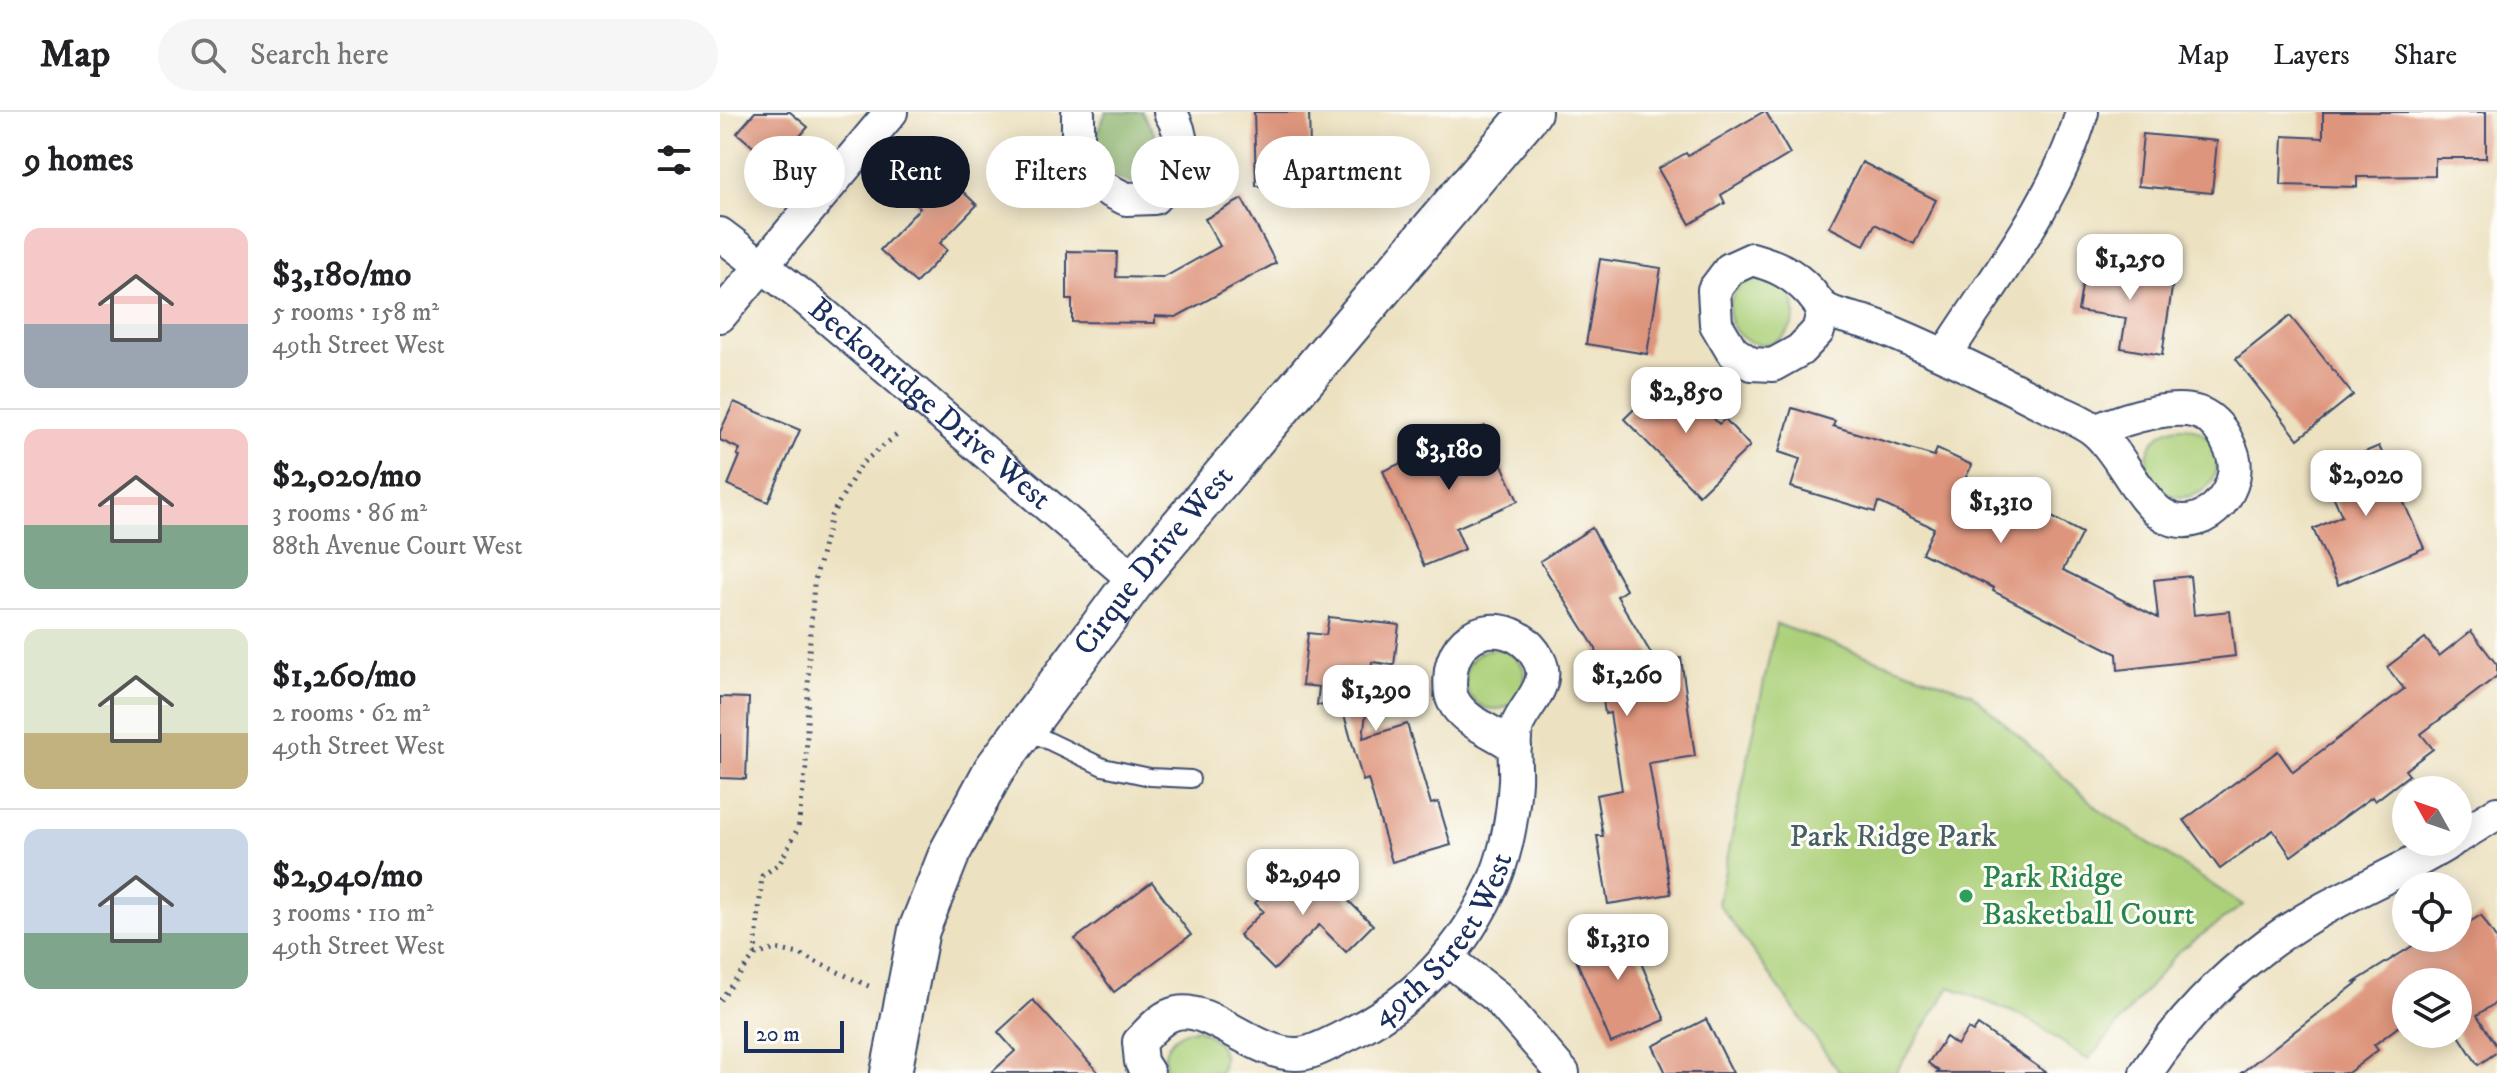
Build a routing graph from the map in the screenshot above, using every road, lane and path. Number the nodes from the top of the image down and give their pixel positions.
1 (891, 112) edge
2 (1078, 112) edge
3 (1170, 112) edge
4 (1531, 112) edge
5 (2082, 112) edge
6 (720, 234) edge
7 (763, 265) junction
8 (1824, 309) dead end
9 (720, 316) edge
10 (1946, 354) junction
11 (2095, 431) dead end
12 (898, 434) dead end
13 (1135, 580) junction
14 (1025, 729) junction
15 (1515, 747) dead end
16 (1191, 779) dead end
17 (2497, 813) edge
18 (2472, 828) edge
19 (2424, 856) edge
20 (755, 955) junction
21 (1448, 959) junction
22 (720, 1000) edge
23 (904, 1004) junction
24 (1268, 1063) edge
25 (891, 1073) edge
26 (1148, 1073) edge
27 (1563, 1073) edge
28 (2146, 1073) edge

1 - 7 street
2 - 3 street
4 - 13 street, Cirque Drive West
5 - 10 street
6 - 7 street, Beckonridge Drive West
7 - 9 street
7 - 13 street, Beckonridge Drive West
8 - 10 street
10 - 11 street
12 - 20 path
13 - 14 street, Cirque Drive West
14 - 16 lane
14 - 23 street, Cirque Drive West
15 - 21 street, 49th Street West
17 - 18 street
19 - 28 street
20 - 22 path
20 - 23 path
21 - 24 street, 49th Street West
21 - 27 street
23 - 25 street, Cirque Drive West
24 - 26 street, 49th Street West

